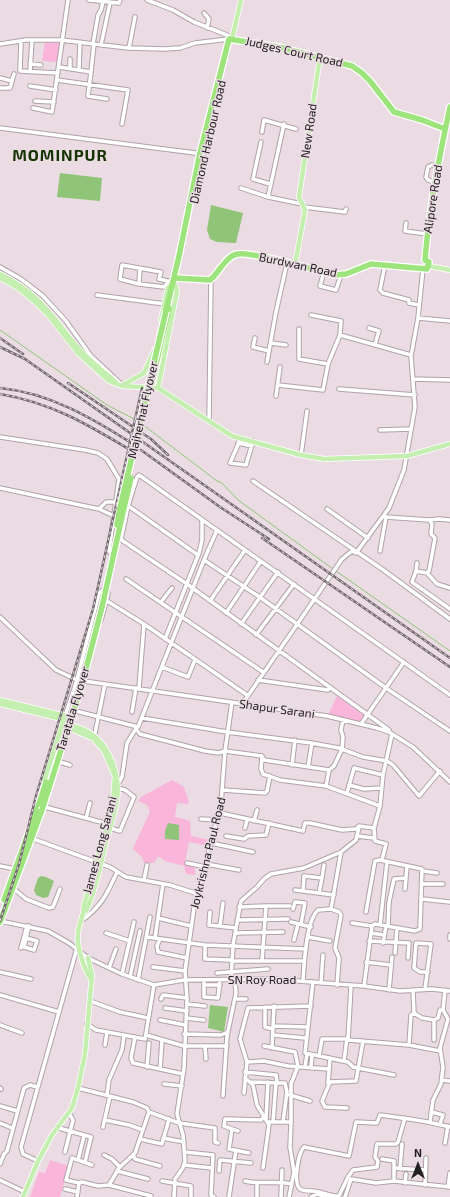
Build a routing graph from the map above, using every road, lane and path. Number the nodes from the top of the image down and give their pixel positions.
1 (68, 0) edge
2 (89, 0) edge
3 (120, 0) edge
4 (147, 0) edge
5 (240, 0) edge
6 (103, 2) junction
7 (110, 3) junction
8 (204, 13) dead end
9 (135, 17) dead end
10 (207, 28) junction
11 (231, 38) junction
12 (32, 40) junction
13 (62, 40) junction
14 (21, 41) junction
15 (80, 42) junction
16 (0, 44) edge
17 (94, 44) junction
18 (101, 45) junction
19 (129, 48) junction
20 (74, 56) dead end
21 (79, 57) junction
22 (320, 57) junction
23 (70, 59) dead end
24 (30, 64) junction
25 (41, 65) dead end
26 (59, 67) junction
27 (70, 68) junction
28 (79, 70) junction
29 (30, 71) junction
30 (91, 72) junction
31 (58, 73) junction
32 (14, 74) dead end
33 (0, 78) edge
34 (57, 80) junction
35 (12, 81) junction
36 (90, 84) junction
37 (30, 86) dead end
38 (0, 88) edge
39 (56, 90) junction
40 (107, 99) dead end
41 (35, 101) dead end
42 (54, 102) junction
43 (450, 106) edge
44 (33, 108) dead end
45 (422, 120) junction
46 (447, 122) junction
47 (122, 124) dead end
48 (284, 124) junction
49 (0, 128) edge
50 (296, 128) dead end
51 (448, 131) edge
52 (262, 132) dead end
53 (261, 142) dead end
54 (202, 153) junction
55 (438, 166) junction
56 (435, 182) junction
57 (270, 184) junction
58 (240, 188) dead end
59 (268, 197) junction
60 (303, 205) junction
61 (346, 209) dead end
62 (406, 223) dead end
63 (427, 234) junction
64 (287, 263) junction
65 (295, 265) junction
66 (385, 265) junction
67 (0, 267) edge
68 (140, 268) junction
69 (425, 268) junction
70 (450, 270) edge
71 (324, 272) junction
72 (0, 274) edge
73 (340, 275) junction
74 (0, 278) edge
75 (211, 278) junction
76 (173, 281) junction
77 (139, 284) junction
78 (97, 295) dead end
79 (165, 304) junction
80 (419, 305) junction
81 (310, 315) dead end
82 (418, 318) junction
83 (450, 321) edge
84 (369, 328) dead end
85 (299, 329) dead end
86 (340, 335) junction
87 (255, 338) dead end
88 (271, 343) junction
89 (375, 344) junction
90 (286, 345) dead end
91 (269, 351) junction
92 (411, 354) junction
93 (267, 362) dead end
94 (328, 364) junction
95 (280, 367) dead end
96 (110, 379) junction
97 (413, 379) junction
98 (450, 380) edge
99 (120, 385) junction
100 (278, 385) junction
101 (158, 388) junction
102 (339, 389) dead end
103 (276, 396) dead end
104 (415, 396) junction
105 (307, 411) dead end
106 (209, 420) junction
107 (411, 429) junction
108 (380, 430) dead end
109 (0, 437) edge
110 (240, 440) junction
111 (252, 444) junction
112 (450, 444) edge
113 (301, 454) junction
114 (407, 456) junction
115 (253, 481) dead end
116 (0, 488) edge
117 (117, 501) junction
118 (124, 507) junction
119 (99, 509) junction
120 (327, 509) dead end
121 (114, 516) junction
122 (202, 520) junction
123 (429, 520) junction
124 (450, 520) edge
125 (217, 530) junction
126 (118, 538) junction
127 (368, 538) junction
128 (245, 550) junction
129 (380, 551) dead end
130 (356, 553) junction
131 (112, 555) junction
132 (198, 556) junction
133 (204, 560) junction
134 (262, 561) junction
135 (417, 563) dead end
136 (416, 571) junction
137 (278, 572) junction
138 (427, 573) junction
139 (228, 577) junction
140 (126, 579) dead end
141 (187, 584) junction
142 (294, 584) junction
143 (244, 586) junction
144 (172, 588) dead end
145 (450, 588) edge
146 (193, 589) junction
147 (104, 590) junction
148 (261, 598) junction
149 (315, 600) junction
150 (106, 601) junction
151 (161, 602) junction
152 (210, 602) junction
153 (276, 609) junction
154 (450, 609) edge
155 (176, 612) junction
156 (226, 613) junction
157 (0, 617) edge
158 (182, 617) junction
159 (450, 620) edge
160 (144, 624) junction
161 (241, 624) junction
162 (297, 625) junction
163 (256, 635) junction
164 (165, 638) junction
165 (172, 644) junction
166 (278, 651) junction
167 (195, 660) junction
168 (404, 662) junction
169 (162, 667) junction
170 (263, 672) junction
171 (77, 680) junction
172 (258, 680) junction
173 (85, 682) junction
174 (105, 684) junction
175 (138, 688) junction
176 (386, 688) junction
177 (153, 690) junction
178 (330, 690) junction
179 (247, 695) junction
180 (450, 695) edge
181 (0, 700) edge
182 (232, 702) junction
183 (243, 703) junction
184 (0, 704) edge
185 (76, 711) junction
186 (132, 712) dead end
187 (367, 715) junction
188 (99, 717) junction
189 (142, 718) junction
190 (343, 720) junction
191 (63, 721) junction
192 (72, 723) junction
193 (361, 724) junction
194 (137, 728) junction
195 (450, 731) edge
196 (227, 732) junction
197 (392, 734) junction
198 (95, 737) junction
199 (295, 740) junction
200 (312, 743) junction
201 (342, 749) junction
202 (225, 751) junction
203 (108, 756) junction
204 (262, 756) junction
205 (60, 762) junction
206 (387, 762) junction
207 (70, 765) dead end
208 (292, 765) junction
209 (308, 767) junction
210 (329, 770) junction
211 (440, 771) junction
212 (383, 774) junction
213 (270, 776) junction
214 (119, 782) junction
215 (450, 782) edge
216 (349, 785) junction
217 (326, 786) junction
218 (118, 788) junction
219 (381, 788) junction
220 (223, 790) junction
221 (347, 793) junction
222 (90, 803) dead end
223 (380, 806) junction
224 (42, 807) junction
225 (257, 810) dead end
226 (220, 813) junction
227 (86, 818) junction
228 (201, 818) dead end
229 (218, 820) junction
230 (247, 820) junction
231 (254, 821) junction
232 (269, 823) junction
233 (109, 825) junction
234 (34, 826) junction
235 (359, 826) junction
236 (245, 828) dead end
237 (374, 828) junction
238 (226, 836) dead end
239 (357, 836) junction
240 (30, 837) junction
241 (374, 838) junction
242 (212, 844) junction
243 (253, 852) dead end
244 (341, 852) junction
245 (382, 860) junction
246 (387, 862) junction
247 (98, 863) junction
248 (186, 863) dead end
249 (147, 864) dead end
250 (324, 865) dead end
251 (0, 866) edge
252 (206, 866) junction
253 (407, 866) junction
254 (15, 870) junction
255 (239, 870) dead end
256 (423, 871) junction
257 (117, 872) junction
258 (437, 873) dead end
259 (322, 878) junction
260 (406, 878) junction
261 (144, 880) junction
262 (163, 884) junction
263 (422, 884) junction
264 (443, 884) dead end
265 (13, 888) junction
266 (60, 889) dead end
267 (405, 889) dead end
268 (295, 890) dead end
269 (303, 891) junction
270 (319, 893) junction
271 (198, 894) junction
272 (334, 895) junction
273 (422, 899) junction
274 (450, 902) edge
275 (223, 903) dead end
276 (266, 906) junction
277 (239, 907) junction
278 (331, 909) junction
279 (0, 912) edge
280 (210, 912) dead end
281 (366, 912) dead end
282 (150, 917) dead end
283 (158, 918) junction
284 (265, 919) junction
285 (288, 919) dead end
286 (237, 920) junction
287 (81, 921) junction
288 (0, 922) edge
289 (134, 922) dead end
290 (291, 922) dead end
291 (352, 923) dead end
292 (299, 924) junction
293 (380, 925) junction
294 (28, 926) junction
295 (191, 926) junction
296 (220, 926) junction
297 (372, 926) junction
298 (387, 926) junction
299 (311, 927) junction
300 (236, 928) junction
301 (397, 928) junction
302 (140, 931) dead end
303 (283, 932) dead end
304 (106, 933) dead end
305 (235, 933) junction
306 (264, 933) junction
307 (371, 933) junction
308 (384, 935) junction
309 (450, 935) edge
310 (147, 937) junction
311 (308, 937) junction
312 (26, 938) dead end
313 (154, 938) junction
314 (160, 939) junction
315 (450, 939) edge
316 (294, 940) dead end
317 (130, 941) junction
318 (330, 941) dead end
319 (369, 941) junction
320 (395, 942) junction
321 (383, 943) junction
322 (189, 944) junction
323 (205, 945) junction
324 (233, 947) junction
325 (262, 947) junction
326 (21, 948) dead end
327 (116, 949) dead end
328 (306, 949) junction
329 (79, 950) junction
330 (395, 953) dead end
331 (323, 955) dead end
332 (392, 957) dead end
333 (88, 958) junction
334 (187, 958) junction
335 (408, 958) dead end
336 (231, 960) junction
337 (262, 961) junction
338 (304, 961) junction
339 (366, 962) junction
340 (391, 965) junction
341 (153, 967) dead end
342 (109, 968) junction
343 (268, 969) dead end
344 (185, 971) junction
345 (0, 972) edge
346 (232, 972) junction
347 (428, 972) junction
348 (217, 973) dead end
349 (122, 974) junction
350 (130, 977) junction
351 (31, 979) dead end
352 (91, 979) junction
353 (138, 980) junction
354 (184, 980) junction
355 (233, 980) junction
356 (303, 981) junction
357 (220, 982) junction
358 (313, 982) junction
359 (204, 983) junction
360 (321, 983) junction
361 (154, 985) junction
362 (337, 985) junction
363 (351, 986) junction
364 (364, 986) junction
365 (425, 989) junction
366 (389, 990) junction
367 (413, 990) junction
368 (445, 990) junction
369 (450, 990) edge
370 (0, 995) edge
371 (187, 998) junction
372 (161, 999) dead end
373 (235, 999) junction
374 (246, 999) dead end
375 (90, 1001) junction
376 (187, 1004) junction
377 (205, 1006) dead end
378 (265, 1006) junction
379 (274, 1006) junction
380 (311, 1006) junction
381 (165, 1008) dead end
382 (443, 1010) junction
383 (186, 1011) junction
384 (59, 1012) junction
385 (414, 1013) junction
386 (148, 1018) junction
387 (186, 1018) junction
388 (160, 1020) dead end
389 (204, 1020) dead end
390 (434, 1020) junction
391 (0, 1024) edge
392 (87, 1024) junction
393 (185, 1025) junction
394 (308, 1027) junction
395 (273, 1028) junction
396 (107, 1032) junction
397 (228, 1032) junction
398 (22, 1033) dead end
399 (184, 1034) junction
400 (146, 1035) junction
401 (273, 1035) junction
402 (124, 1036) junction
403 (136, 1037) junction
404 (305, 1038) junction
405 (347, 1038) junction
406 (162, 1040) junction
407 (434, 1040) dead end
408 (363, 1042) junction
409 (149, 1043) dead end
410 (105, 1045) dead end
411 (409, 1045) junction
412 (184, 1046) junction
413 (226, 1046) junction
414 (264, 1046) dead end
415 (205, 1047) junction
416 (272, 1048) junction
417 (440, 1051) junction
418 (307, 1054) junction
419 (312, 1055) junction
420 (319, 1056) junction
421 (330, 1058) junction
422 (206, 1060) dead end
423 (344, 1061) junction
424 (247, 1062) junction
425 (298, 1066) junction
426 (147, 1067) junction
427 (305, 1067) junction
428 (311, 1068) junction
429 (359, 1068) junction
430 (160, 1069) junction
431 (329, 1069) junction
432 (246, 1072) junction
433 (183, 1074) junction
434 (394, 1075) dead end
435 (245, 1078) junction
436 (442, 1080) junction
437 (450, 1081) edge
438 (250, 1082) junction
439 (268, 1082) junction
440 (276, 1082) junction
441 (328, 1083) junction
442 (164, 1084) dead end
443 (182, 1086) junction
444 (37, 1087) junction
445 (78, 1088) junction
446 (244, 1093) dead end
447 (287, 1094) junction
448 (109, 1096) junction
449 (223, 1096) dead end
450 (292, 1096) junction
451 (310, 1101) dead end
452 (0, 1106) edge
453 (347, 1108) dead end
454 (17, 1111) junction
455 (149, 1112) junction
456 (431, 1112) junction
457 (69, 1113) junction
458 (169, 1118) junction
459 (405, 1118) junction
460 (105, 1120) junction
461 (266, 1120) junction
462 (0, 1122) edge
463 (273, 1122) junction
464 (283, 1122) junction
465 (291, 1122) junction
466 (430, 1122) junction
467 (179, 1123) junction
468 (440, 1124) junction
469 (103, 1126) dead end
470 (449, 1126) edge
471 (12, 1128) junction
472 (58, 1128) junction
473 (142, 1130) junction
474 (232, 1130) junction
475 (238, 1131) dead end
476 (70, 1132) junction
477 (84, 1136) junction
478 (163, 1138) junction
479 (140, 1139) junction
480 (184, 1142) junction
481 (218, 1143) dead end
482 (445, 1143) dead end
483 (402, 1144) dead end
484 (236, 1150) junction
485 (65, 1152) dead end
486 (185, 1152) junction
487 (248, 1153) dead end
488 (104, 1155) dead end
489 (133, 1155) junction
490 (426, 1158) dead end
491 (382, 1159) dead end
492 (78, 1160) junction
493 (38, 1161) junction
494 (235, 1161) junction
495 (85, 1162) junction
496 (251, 1163) dead end
497 (0, 1164) edge
498 (92, 1164) dead end
499 (184, 1165) junction
500 (160, 1166) dead end
501 (120, 1167) junction
502 (212, 1168) junction
503 (263, 1168) dead end
504 (394, 1168) junction
505 (400, 1169) junction
506 (282, 1170) dead end
507 (425, 1170) junction
508 (117, 1171) junction
509 (219, 1171) dead end
510 (450, 1173) edge
511 (406, 1174) dead end
512 (148, 1179) dead end
513 (0, 1180) edge
514 (162, 1181) dead end
515 (245, 1181) dead end
516 (394, 1181) junction
517 (280, 1182) junction
518 (79, 1183) junction
519 (174, 1183) junction
520 (257, 1183) junction
521 (405, 1183) junction
522 (292, 1184) junction
523 (425, 1184) junction
524 (109, 1185) junction
525 (449, 1187) edge
526 (65, 1189) dead end
527 (25, 1192) junction
528 (78, 1192) junction
529 (290, 1195) edge
530 (151, 1196) dead end
531 (24, 1197) edge
532 (77, 1197) edge
533 (174, 1197) edge
534 (191, 1197) edge
535 (214, 1197) edge
536 (229, 1197) edge
537 (257, 1197) edge
538 (281, 1197) edge
539 (295, 1197) edge
540 (311, 1197) edge
541 (328, 1197) edge
542 (345, 1197) edge

1 - 13 street
2 - 6 street
3 - 7 street
4 - 10 street
5 - 11 main road, Diamond Harbour Road
6 - 7 street
6 - 17 street
7 - 18 street
8 - 10 street
9 - 19 street
10 - 11 street
11 - 19 street
11 - 22 highway, Judges Court Road
11 - 54 highway, Diamond Harbour Road
12 - 13 street
12 - 14 street
12 - 24 street
13 - 15 street
13 - 26 street
14 - 16 street
14 - 29 street
15 - 17 street
15 - 21 street
17 - 18 street
17 - 30 street
18 - 19 street
20 - 21 street
21 - 28 street
22 - 45 highway, Judges Court Road
22 - 60 main road, New Road
23 - 27 street
24 - 25 street
24 - 29 street
26 - 27 street
26 - 31 street
27 - 28 street
28 - 30 street
29 - 31 street
30 - 36 street
31 - 34 street
32 - 35 street
33 - 35 street
34 - 36 street
34 - 39 street
35 - 38 street
36 - 40 street
36 - 47 street
37 - 39 street
39 - 42 street
41 - 42 street
42 - 44 street
43 - 46 highway, Alipore Road
45 - 46 highway
45 - 51 highway, Judges Court Road
46 - 51 highway, Alipore Road
48 - 50 street
48 - 52 street
48 - 57 street
49 - 54 street
51 - 55 highway, Alipore Road
53 - 57 street
54 - 76 highway, Diamond Harbour Road
55 - 56 highway, Alipore Road
55 - 56 street
56 - 63 highway, Alipore Road
57 - 59 street
58 - 59 street
59 - 60 street
60 - 61 street
60 - 65 main road, New Road
62 - 63 street
63 - 69 highway, Alipore Road
64 - 65 highway, Burdwan Road
64 - 75 highway, Burdwan Road
64 - 88 street
65 - 71 highway, Burdwan Road
66 - 69 highway, Burdwan Road
66 - 73 highway, Burdwan Road
66 - 80 street
67 - 99 street
68 - 76 street
68 - 77 street
68 - 77 street
69 - 70 main road
69 - 80 street
71 - 73 highway, Burdwan Road
71 - 73 street
72 - 96 main road
74 - 96 main road
75 - 76 highway
75 - 106 street
76 - 77 street
76 - 79 main road
76 - 101 main road
76 - 118 highway, Majherhat Flyover, bridge
78 - 79 street
79 - 99 main road
80 - 82 street
81 - 86 street
82 - 83 street
82 - 92 street
84 - 89 street
85 - 94 street
86 - 89 street
86 - 94 street
87 - 91 street
88 - 90 street
88 - 91 street
89 - 92 street
91 - 93 street
92 - 97 street
94 - 100 street
95 - 100 street
96 - 99 main road
97 - 98 street
97 - 104 street
99 - 101 main road
100 - 103 street
101 - 106 main road
102 - 104 street
104 - 107 street
105 - 113 street
106 - 110 main road
107 - 108 street
107 - 114 street
109 - 117 street
110 - 111 main road
110 - 111 street
111 - 113 main road
112 - 114 main road
113 - 114 main road
114 - 127 street
115 - 130 street
116 - 119 street
117 - 118 street
117 - 119 street
117 - 121 street
118 - 122 street
118 - 126 highway, Majherhat Flyover
118 - 132 street
119 - 121 street
120 - 127 street
121 - 131 street
122 - 125 street
122 - 132 street
123 - 124 street
123 - 129 street
123 - 138 street
125 - 128 street
125 - 133 street
126 - 131 highway
126 - 141 street
126 - 147 highway
127 - 130 street
128 - 134 street
128 - 139 street
130 - 149 street
130 - 159 street
131 - 147 highway
132 - 141 street
133 - 139 street
133 - 146 street
134 - 137 street
134 - 143 street
135 - 136 street
136 - 138 street
136 - 154 street
137 - 142 street
137 - 148 street
138 - 145 street
139 - 143 street
139 - 152 street
140 - 151 street
141 - 146 street
141 - 155 street
142 - 149 street
142 - 153 street
143 - 148 street
143 - 156 street
144 - 151 street
146 - 152 street
146 - 158 street
147 - 150 street
147 - 171 street
147 - 224 highway, Taratala Flyover, bridge
148 - 153 street
148 - 161 street
149 - 162 street
149 - 168 street
150 - 160 street
150 - 173 street
151 - 155 street
152 - 156 street
153 - 162 street
153 - 163 street
155 - 158 street
155 - 164 street
156 - 161 street
157 - 171 street, Shapur Sarani
158 - 165 street
158 - 170 street
160 - 164 street
160 - 175 street
161 - 163 street
162 - 166 street
162 - 176 street
163 - 166 street
164 - 165 street
165 - 167 street
165 - 169 street
166 - 170 street
166 - 178 street
167 - 169 street
167 - 179 street
168 - 176 street
168 - 180 street
169 - 177 street
170 - 172 street
171 - 173 street, Shapur Sarani
171 - 191 street
172 - 178 street
172 - 179 street
173 - 174 street, Shapur Sarani
173 - 185 street
174 - 175 street, Shapur Sarani
174 - 188 street
175 - 177 street, Shapur Sarani
175 - 186 street
176 - 187 street
176 - 195 street
177 - 182 street, Shapur Sarani
177 - 189 street
178 - 187 street
179 - 183 street
181 - 191 main road
182 - 183 street, Shapur Sarani
182 - 196 street, Joykrishna Paul Road
183 - 190 street, Shapur Sarani
184 - 191 main road
185 - 188 street
185 - 192 street
187 - 193 street
187 - 197 street
188 - 194 street
188 - 198 street
189 - 194 street
189 - 196 street
190 - 193 street, Shapur Sarani
190 - 201 street
191 - 192 main road
191 - 192 main road
191 - 234 main road
192 - 198 main road
192 - 205 main road
193 - 197 street, Shapur Sarani
194 - 202 street
194 - 214 street
196 - 199 street
196 - 202 street, Joykrishna Paul Road
197 - 206 street
197 - 211 street, Shapur Sarani
198 - 203 main road
199 - 200 street
199 - 208 street
200 - 201 street
200 - 209 street
201 - 206 street
201 - 210 street
202 - 204 street
202 - 220 street, Joykrishna Paul Road
203 - 214 main road
203 - 233 main road, James Long Sarani
204 - 208 street
204 - 213 street
205 - 207 street
205 - 224 main road
206 - 211 street
206 - 212 street
208 - 209 street
209 - 210 street
210 - 217 street
211 - 215 street, Shapur Sarani
212 - 216 street
212 - 219 street
213 - 217 street
213 - 220 street
214 - 218 main road
216 - 219 street
216 - 221 street
217 - 221 street
218 - 233 main road
218 - 233 street
219 - 223 street
220 - 226 street, Joykrishna Paul Road
221 - 223 street
222 - 227 street
223 - 237 street
224 - 227 street
224 - 234 highway, Taratala Flyover
225 - 231 street
226 - 229 street, Joykrishna Paul Road
226 - 230 street
227 - 233 street
228 - 229 street
229 - 242 street, Joykrishna Paul Road
230 - 231 street
230 - 236 street
231 - 232 street
232 - 235 street
232 - 238 street
233 - 247 main road
234 - 240 highway
235 - 237 street
235 - 239 street
237 - 241 street
239 - 241 street
239 - 244 street
240 - 247 street
240 - 254 highway
240 - 265 highway
241 - 245 street
242 - 243 street
242 - 252 street, Joykrishna Paul Road
244 - 272 street
244 - 277 street
245 - 246 street
245 - 281 street
246 - 253 street
246 - 293 street
247 - 257 street
247 - 287 main road
248 - 252 street
249 - 261 street
250 - 259 street
251 - 254 street
252 - 255 street
252 - 271 street, Joykrishna Paul Road
253 - 256 street
253 - 260 street
254 - 279 highway
256 - 258 street
256 - 263 street
257 - 261 street
257 - 287 street
259 - 269 street
259 - 270 street
260 - 267 street
260 - 298 street
261 - 262 street
262 - 271 street
262 - 283 street
263 - 264 street
263 - 273 street
265 - 266 street
265 - 288 highway
268 - 269 street
269 - 270 street
270 - 272 street
271 - 295 street, Joykrishna Paul Road
272 - 278 street
273 - 274 street
273 - 301 street
275 - 296 street
276 - 277 street
276 - 284 street
276 - 292 street
277 - 286 street
278 - 299 street
278 - 362 street
280 - 296 street
282 - 310 street
283 - 295 street
283 - 313 street
284 - 285 street
284 - 286 street
284 - 306 street
286 - 300 street
287 - 329 main road
288 - 294 street, SN Roy Road
289 - 317 street
290 - 292 street
291 - 297 street
292 - 299 street
292 - 316 street
293 - 297 street
293 - 298 street
294 - 312 street
294 - 326 street
294 - 329 street, SN Roy Road
295 - 322 street, Joykrishna Paul Road
296 - 300 street
297 - 307 street
298 - 301 street
298 - 308 street
299 - 311 street
300 - 305 street
301 - 320 street
302 - 350 street
303 - 306 street
304 - 317 street
305 - 306 street
305 - 324 street
306 - 325 street
307 - 308 street
307 - 319 street
308 - 321 street
309 - 315 street
310 - 313 street
310 - 353 street
311 - 318 street
311 - 328 street
313 - 314 street
314 - 322 street
314 - 334 street
317 - 349 street
319 - 321 street
319 - 339 street
320 - 321 street
320 - 330 street
320 - 335 street
322 - 323 street
322 - 334 street, Joykrishna Paul Road
323 - 324 street
323 - 336 street
324 - 325 street
324 - 336 street
325 - 328 street
325 - 337 street
327 - 342 street
328 - 338 street
329 - 333 street, SN Roy Road
329 - 352 main road
329 - 384 street
331 - 360 street
332 - 340 street
333 - 342 street, SN Roy Road
333 - 352 main road
334 - 344 street, Joykrishna Paul Road
336 - 337 street
336 - 346 street
337 - 338 street
338 - 356 street
339 - 340 street
339 - 364 street
340 - 366 street
341 - 344 street
342 - 349 street, SN Roy Road
343 - 346 street
344 - 354 street, Joykrishna Paul Road
345 - 351 street
346 - 348 street
346 - 355 street
347 - 347 street
347 - 365 street
349 - 350 street, SN Roy Road
350 - 353 street, SN Roy Road
352 - 375 main road
353 - 361 street, SN Roy Road
354 - 359 street, SN Roy Road
354 - 361 street, SN Roy Road
354 - 371 street, Joykrishna Paul Road
355 - 356 street, SN Roy Road
355 - 357 street, SN Roy Road
355 - 373 street
356 - 358 street, SN Roy Road
357 - 359 street, SN Roy Road
357 - 359 street
358 - 360 street, SN Roy Road
358 - 380 street
360 - 362 street, SN Roy Road
361 - 386 street
362 - 363 street, SN Roy Road
363 - 364 street, SN Roy Road
363 - 405 street
364 - 366 street, SN Roy Road
365 - 367 street, SN Roy Road
365 - 368 street, SN Roy Road
366 - 367 street, SN Roy Road
367 - 385 street
368 - 369 street, SN Roy Road
368 - 382 street
370 - 384 street
371 - 372 street
371 - 376 street, Joykrishna Paul Road
373 - 374 street
373 - 397 street
375 - 386 street
375 - 392 main road
376 - 377 street
376 - 383 street, Joykrishna Paul Road
378 - 379 street
378 - 395 street
378 - 424 street
379 - 380 street
379 - 395 street
380 - 394 street
381 - 383 street
382 - 390 street
382 - 417 street
383 - 387 street, Joykrishna Paul Road
384 - 444 street
385 - 390 street
385 - 411 street
386 - 400 street
387 - 389 street
387 - 393 street, Joykrishna Paul Road
388 - 393 street
390 - 407 street
391 - 398 street
392 - 396 street
392 - 445 main road
393 - 399 street, Joykrishna Paul Road
394 - 395 street
394 - 404 street
395 - 401 street
396 - 402 street
396 - 410 street
397 - 399 street
397 - 413 street
399 - 412 street, Joykrishna Paul Road
400 - 403 street
400 - 406 street
401 - 404 street
401 - 416 street
402 - 403 street
402 - 448 street
403 - 426 street
404 - 418 street
405 - 408 street
405 - 420 street
405 - 423 street
406 - 412 street
406 - 430 street
408 - 411 street
408 - 429 street
409 - 426 street
411 - 417 street
412 - 415 street
412 - 433 street, Joykrishna Paul Road
413 - 415 street
413 - 449 street
414 - 416 street
415 - 422 street
416 - 425 street
417 - 436 street
418 - 419 street
418 - 427 street
419 - 420 street
419 - 428 street
420 - 421 street
421 - 423 street
421 - 431 street
423 - 429 street
424 - 425 street
424 - 432 street
425 - 427 street
425 - 450 street
426 - 430 street
427 - 428 street
428 - 431 street
429 - 434 street
429 - 441 street
430 - 433 street
431 - 441 street
432 - 435 street
432 - 440 street
433 - 443 street, Joykrishna Paul Road
435 - 438 street
435 - 446 street
436 - 437 street
436 - 456 street
438 - 439 street
438 - 461 street
439 - 440 street
439 - 461 street
440 - 447 street
440 - 463 street
441 - 453 street
442 - 443 street
443 - 467 street, Joykrishna Paul Road
444 - 454 street
444 - 493 street
445 - 448 street
445 - 457 main road
447 - 450 street
447 - 464 street
448 - 455 street
448 - 460 street
450 - 451 street
450 - 465 street
452 - 454 street
454 - 471 street
455 - 458 street
455 - 473 street
456 - 466 street
456 - 468 street
457 - 472 main road
457 - 476 street
458 - 467 street
458 - 478 street
459 - 459 street
459 - 466 street
460 - 469 street
460 - 473 street
461 - 463 street
461 - 474 street
461 - 503 street
462 - 471 street
463 - 464 street
464 - 465 street
465 - 522 street
466 - 468 street
467 - 480 street, Joykrishna Paul Road
467 - 481 street
468 - 470 street
470 - 482 street
471 - 497 street
472 - 476 street
472 - 493 main road
473 - 479 street
474 - 475 street
474 - 484 street
476 - 477 street
476 - 485 street
477 - 492 street
477 - 495 street
478 - 479 street
478 - 480 street
479 - 489 street
480 - 486 street, Joykrishna Paul Road
483 - 505 street
484 - 487 street
484 - 494 street
486 - 499 street, Joykrishna Paul Road
486 - 502 street
488 - 501 street
489 - 500 street
489 - 501 street
490 - 507 street
491 - 504 street
492 - 495 street
492 - 518 street
493 - 527 main road
494 - 496 street
494 - 509 street
494 - 536 street
495 - 498 street
499 - 502 street
499 - 519 street
501 - 508 street
502 - 535 street
504 - 505 street
504 - 516 street
505 - 507 street
506 - 517 street
507 - 523 street
508 - 512 street
508 - 524 street
510 - 525 street
511 - 521 street
513 - 527 street
514 - 519 street
515 - 520 street
516 - 521 street
516 - 542 street
517 - 520 street
517 - 522 street
517 - 538 street
518 - 524 street
518 - 528 street
519 - 533 street
519 - 534 street
520 - 537 street
521 - 523 street
522 - 529 street
523 - 525 street
524 - 530 street
526 - 528 street
527 - 531 main road
528 - 532 street
529 - 539 street
540 - 541 street

